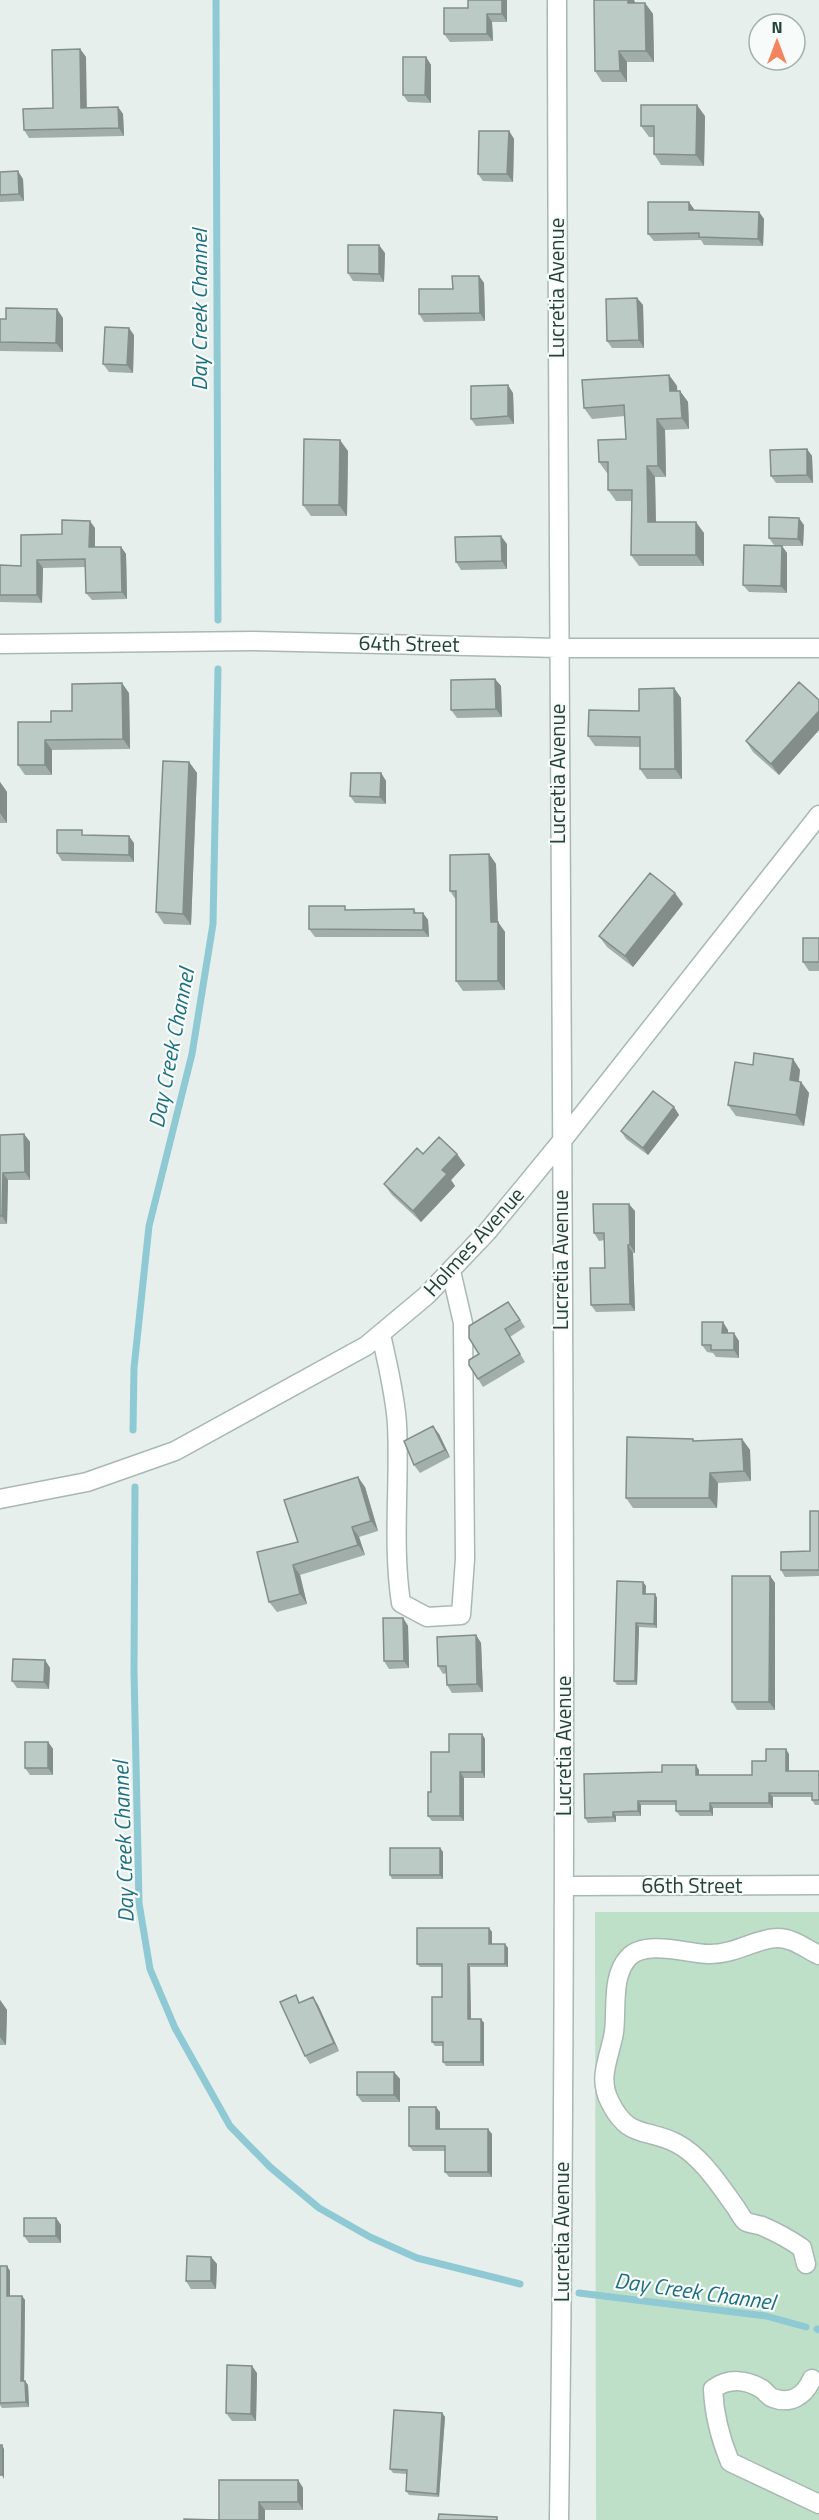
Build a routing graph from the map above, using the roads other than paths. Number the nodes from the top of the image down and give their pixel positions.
1 (556, 0) edge
2 (0, 644) edge
3 (558, 648) junction
4 (819, 648) edge
5 (819, 815) edge
6 (561, 1142) junction
7 (451, 1271) junction
8 (381, 1334) junction
9 (0, 1499) edge
10 (819, 1885) edge
11 (565, 1886) junction
12 (819, 1955) edge
13 (806, 2264) dead end
14 (819, 2394) edge
15 (819, 2504) edge
16 (559, 2520) edge

1 - 3 street, Lucretia Avenue
2 - 3 street, 64th Street
3 - 4 street, 64th Street
3 - 6 street, Lucretia Avenue
5 - 6 street, Holmes Avenue
6 - 7 street, Holmes Avenue
6 - 11 street, Lucretia Avenue
7 - 8 street, Holmes Avenue
7 - 8 street
8 - 9 street, Holmes Avenue
10 - 11 street, 66th Street
11 - 16 street, Lucretia Avenue
12 - 13 street
14 - 15 street

